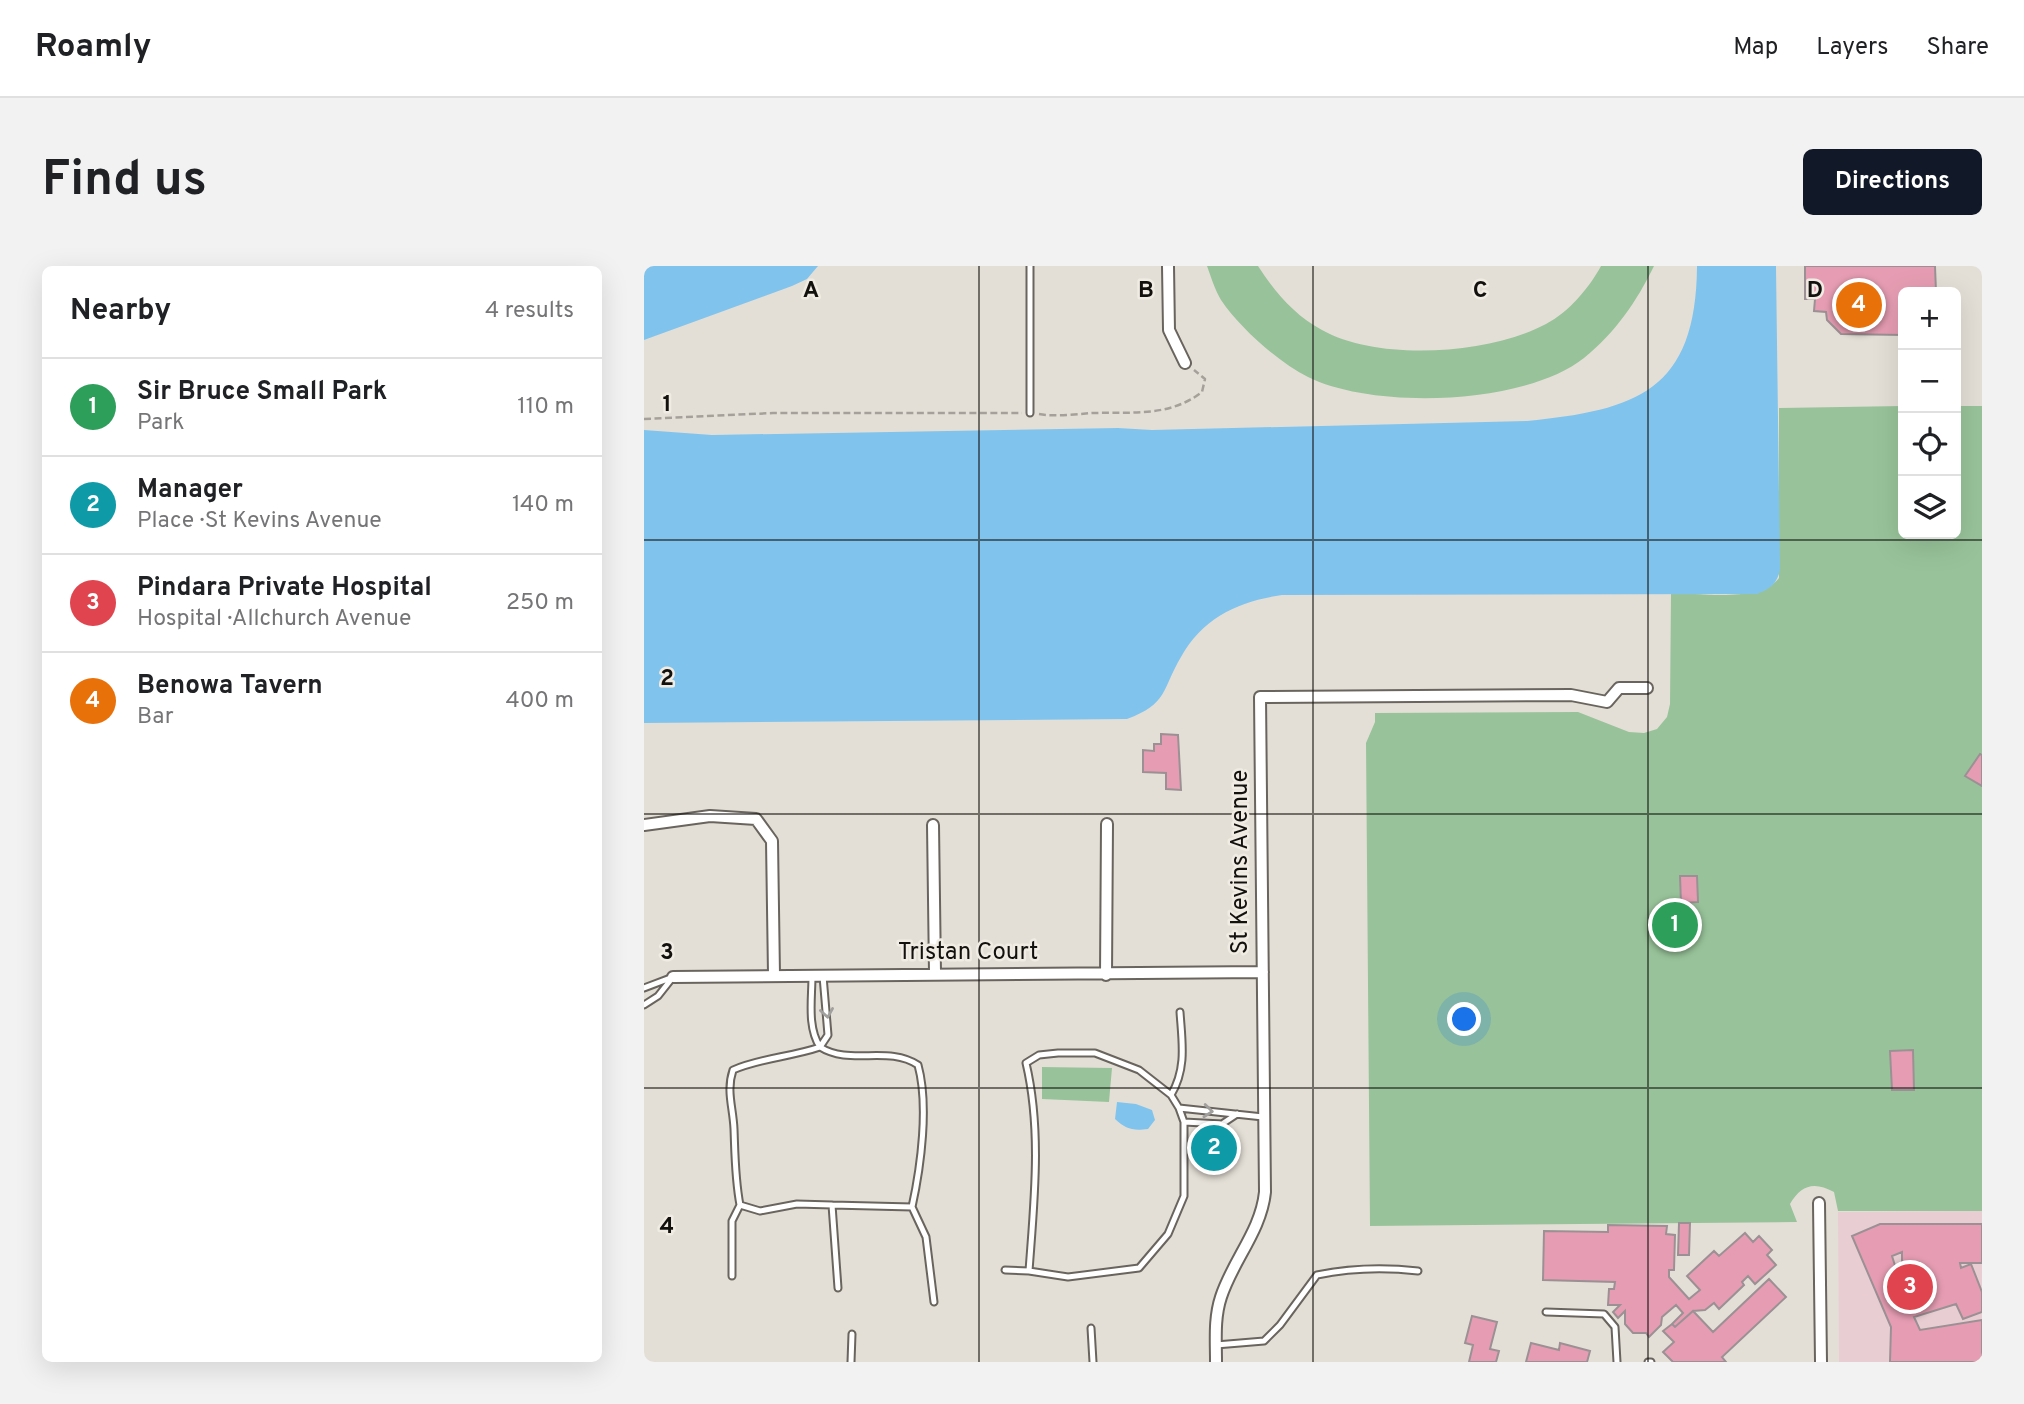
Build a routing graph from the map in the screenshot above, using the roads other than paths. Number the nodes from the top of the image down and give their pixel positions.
1 (1030, 266) edge
2 (1168, 266) edge
3 (1185, 363) road end
4 (1030, 413) road end
5 (1647, 688) dead end
6 (1107, 824) dead end
7 (644, 825) edge
8 (933, 825) dead end
9 (1263, 972) junction
10 (936, 973) junction
11 (774, 975) junction
12 (1106, 975) junction
13 (818, 976) junction
14 (673, 977) junction
15 (644, 988) edge
16 (644, 1005) edge
17 (1180, 1012) dead end
18 (820, 1047) junction
19 (1171, 1095) junction
20 (1179, 1108) junction
21 (1237, 1114) junction
22 (1264, 1117) junction
23 (1184, 1122) junction
24 (1819, 1203) dead end
25 (740, 1205) junction
26 (832, 1205) junction
27 (912, 1207) junction
28 (1005, 1270) dead end
29 (1029, 1270) junction
30 (1418, 1270) dead end
31 (732, 1276) dead end
32 (838, 1288) dead end
33 (934, 1302) dead end
34 (1546, 1312) dead end
35 (1091, 1328) dead end
36 (852, 1334) dead end
37 (1216, 1345) junction
38 (851, 1362) edge
39 (1093, 1362) edge
40 (1216, 1362) edge
41 (1618, 1362) edge
42 (1821, 1362) edge

1 - 4 lane
2 - 3 street
5 - 9 street, St Kevins Avenue
6 - 12 street
7 - 11 street
8 - 10 street
9 - 12 street, Tristan Court
9 - 22 street, St Kevins Avenue
10 - 12 street, Tristan Court
10 - 13 street, Tristan Court
11 - 13 street, Tristan Court
11 - 14 street, Tristan Court
13 - 18 lane
13 -> 18 lane
14 - 15 lane
14 - 16 lane
17 - 19 lane
18 - 25 lane
18 - 27 lane
19 - 20 lane
19 - 29 lane
20 -> 21 lane
20 - 23 lane
21 - 22 lane
21 - 23 lane
22 - 37 street, St Kevins Avenue
23 - 29 lane
24 - 42 street
25 - 26 lane
25 - 31 lane
26 - 27 lane
26 - 32 lane
27 - 33 lane
28 - 29 lane
30 - 37 lane
34 - 41 lane
35 - 39 lane
36 - 38 lane
37 - 40 street, St Kevins Avenue

